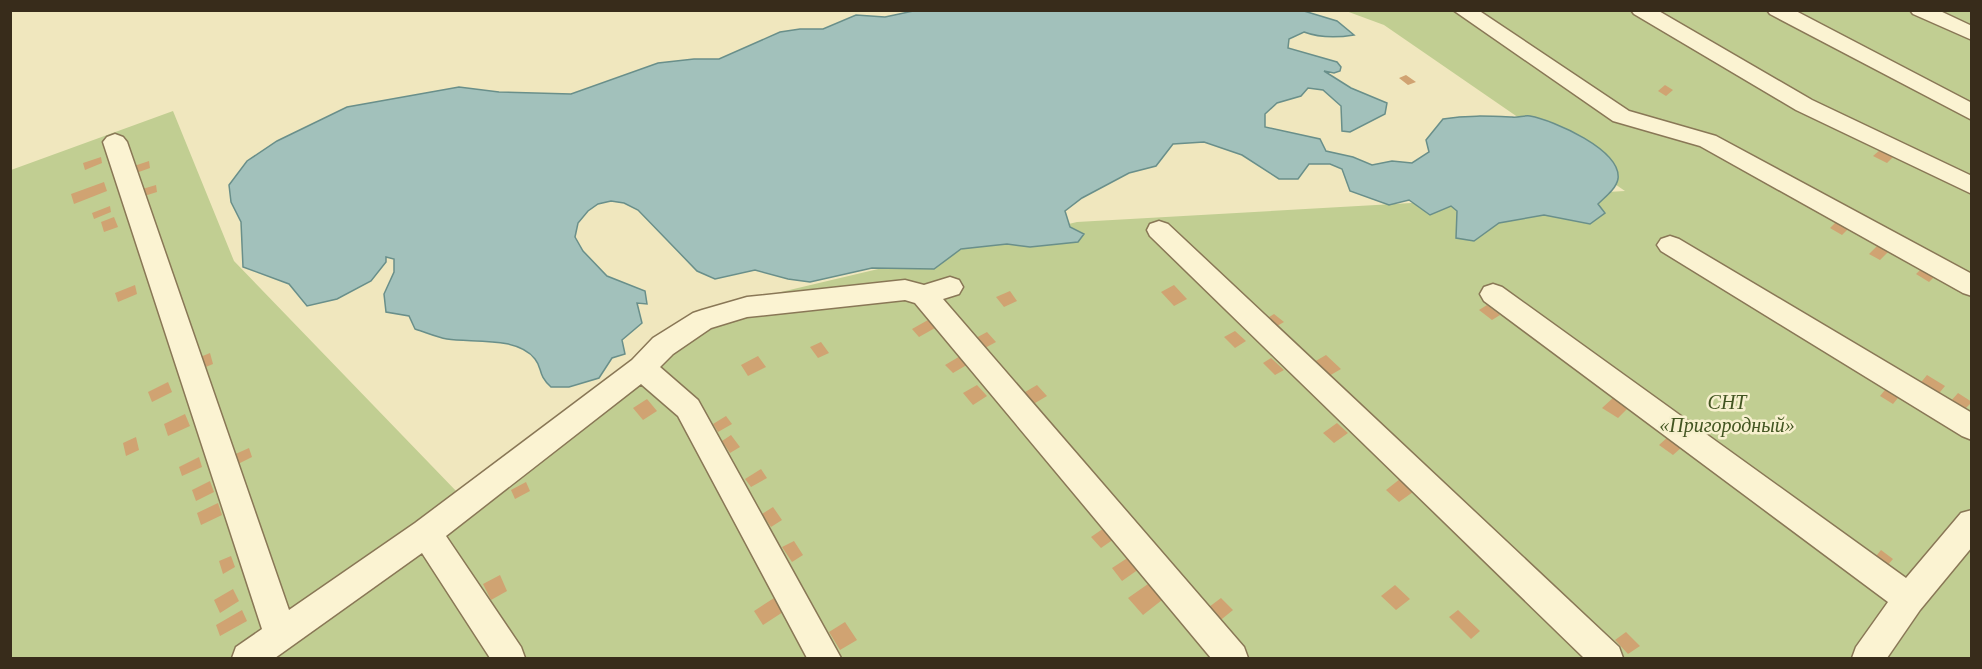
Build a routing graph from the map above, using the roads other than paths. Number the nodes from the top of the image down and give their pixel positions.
1 (1463, 10) edge
2 (1641, 10) edge
3 (1777, 10) edge
4 (1920, 10) edge
5 (1971, 34) edge
6 (1971, 113) edge
7 (115, 142) dead end
8 (1971, 186) edge
9 (1159, 230) dead end
10 (1670, 245) dead end
11 (1971, 286) edge
12 (1493, 294) dead end
13 (642, 368) junction
14 (1971, 429) edge
15 (1971, 522) edge
16 (426, 533) junction
17 (1909, 599) junction
18 (280, 636) junction
19 (248, 658) edge
20 (509, 658) edge
21 (825, 658) edge
22 (1232, 658) edge
23 (1607, 658) edge
24 (1868, 658) edge

1 - 11 street
2 - 8 street
3 - 6 street
4 - 5 street
7 - 18 street
9 - 23 street
10 - 14 street
12 - 17 street
13 - 16 street
13 - 21 street
13 - 22 street
15 - 17 street
16 - 18 street
16 - 20 street
17 - 24 street
18 - 19 street

